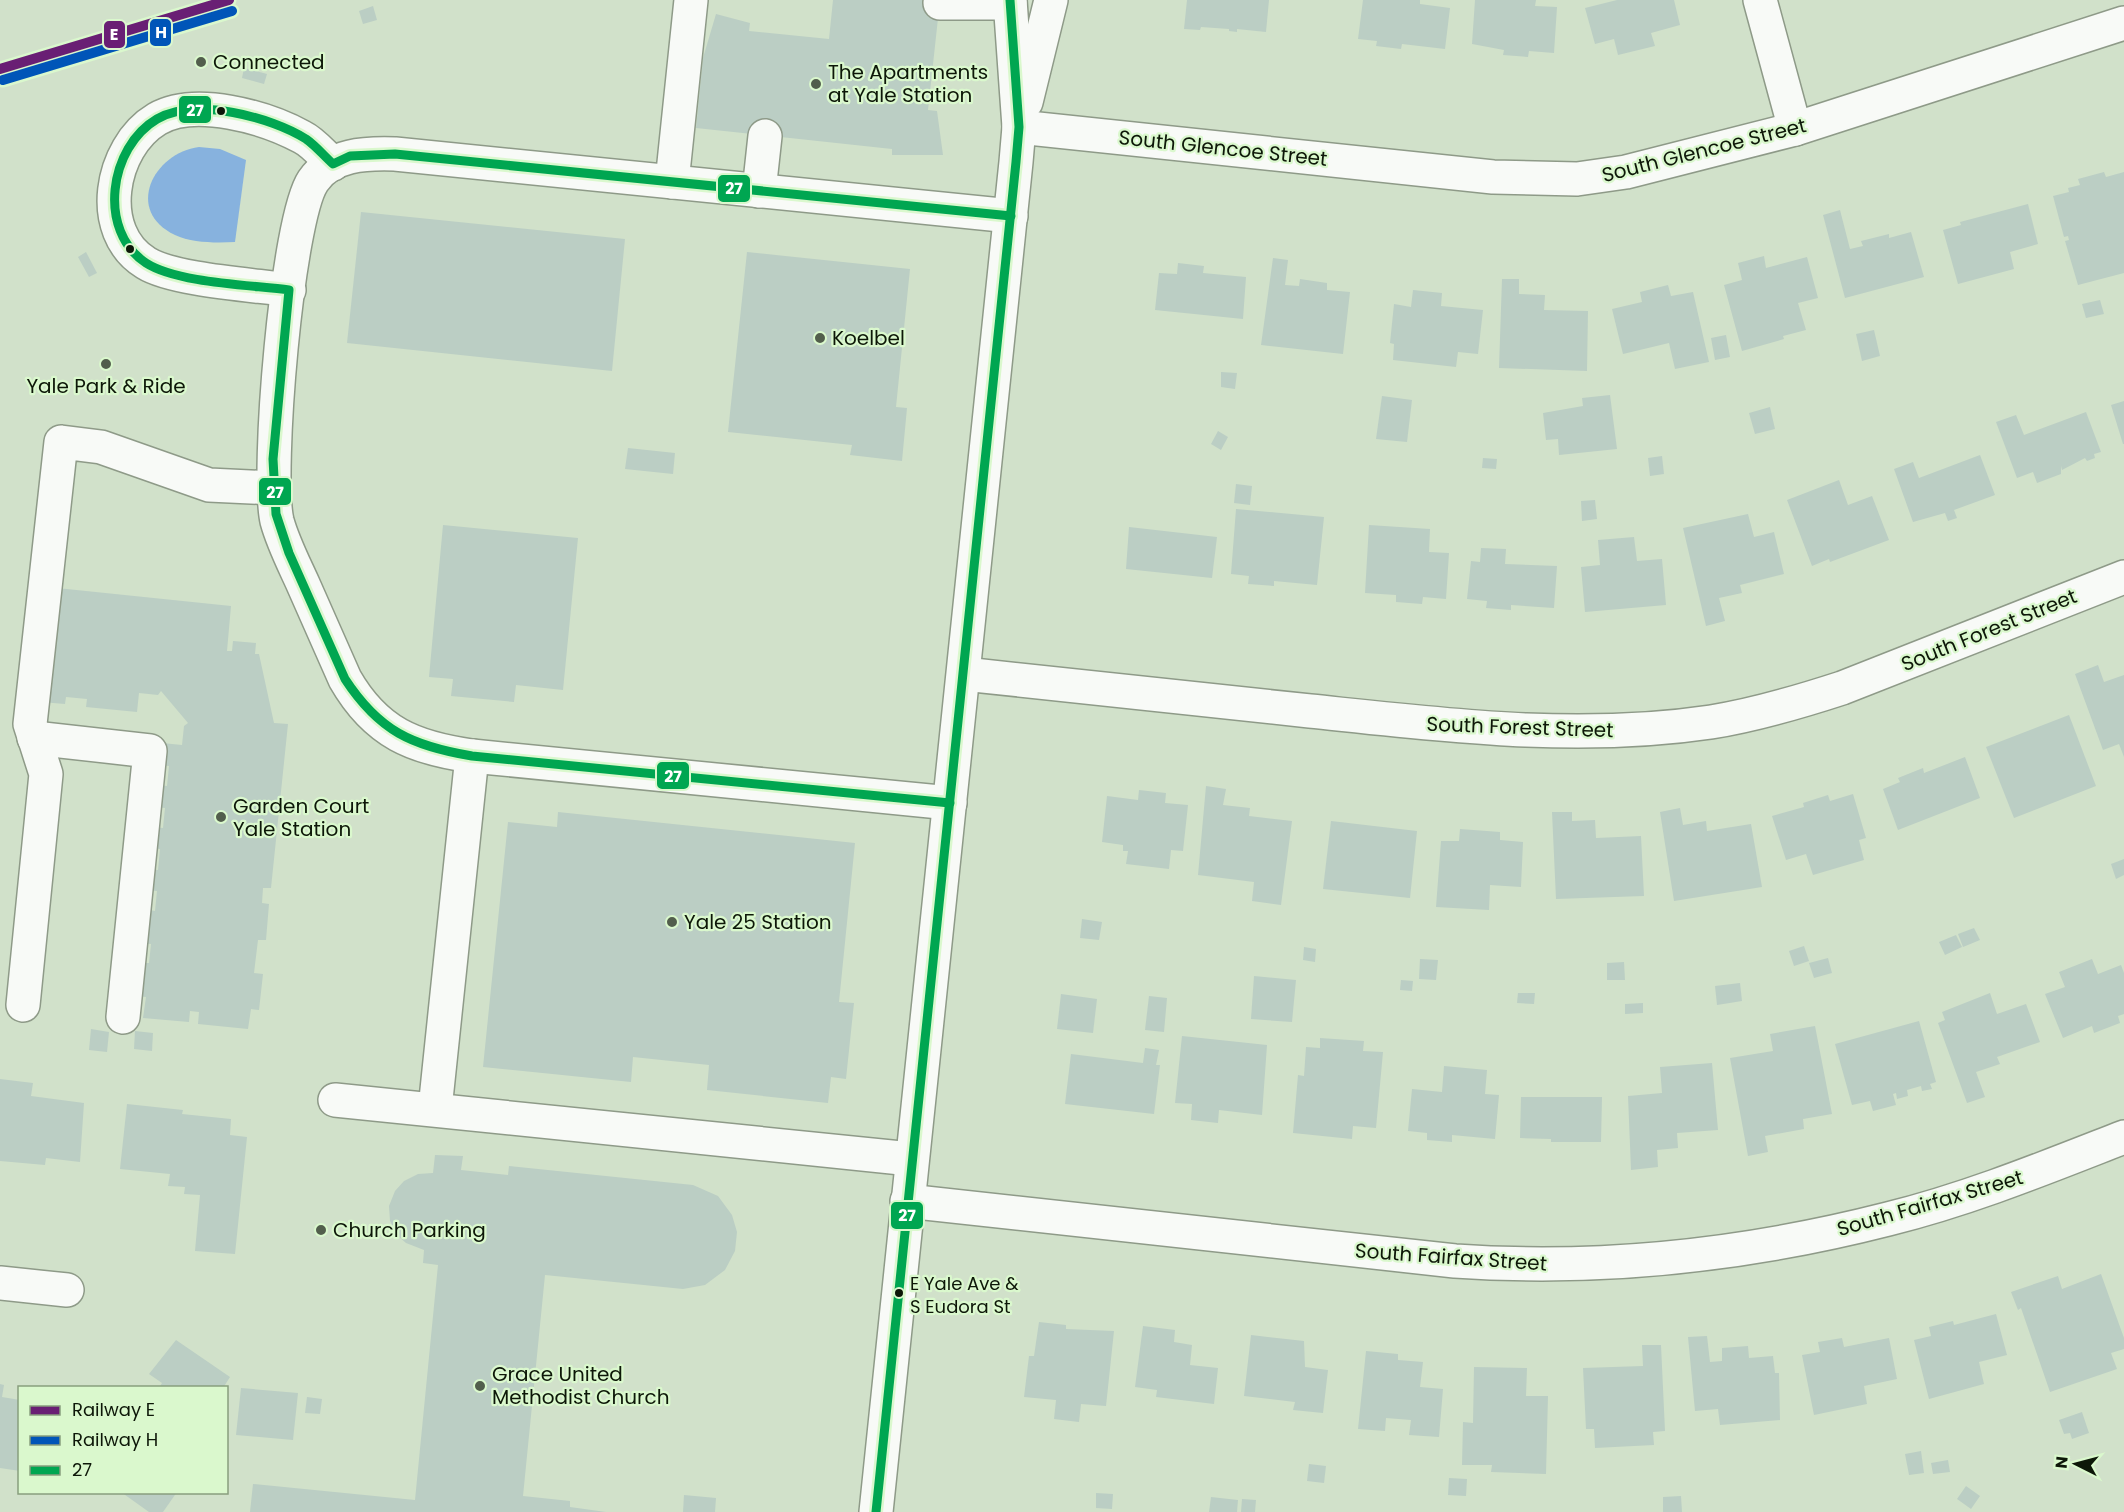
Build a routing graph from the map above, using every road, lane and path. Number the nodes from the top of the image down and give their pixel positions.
1 (691, 0) edge
2 (1051, 0) edge
3 (1760, 0) edge
4 (1010, 2) edge
5 (940, 3) dead end
6 (2124, 23) edge
7 (1019, 127) junction
8 (1795, 129) junction
9 (765, 136) dead end
10 (333, 164) junction
11 (672, 182) junction
12 (759, 191) junction
13 (1011, 216) junction
14 (289, 290) junction
15 (274, 488) junction
16 (2124, 577) edge
17 (964, 674) junction
18 (34, 738) junction
19 (472, 756) junction
20 (950, 804) junction
21 (23, 1005) dead end
22 (123, 1017) dead end
23 (335, 1100) dead end
24 (435, 1109) junction
25 (2124, 1137) edge
26 (911, 1160) junction
27 (907, 1201) junction
28 (0, 1283) edge
29 (68, 1290) dead end
30 (876, 1512) edge

1 - 11 street
2 - 7 street
3 - 8 street
4 - 5 street
4 - 7 street
6 - 8 street, South Glencoe Street
7 - 8 street, South Glencoe Street
7 - 13 street
9 - 12 street
10 - 11 street
10 - 14 street
10 - 14 street
11 - 12 street
12 - 13 street
13 - 17 street
14 - 15 street
15 - 18 street
15 - 19 street
16 - 17 street, South Forest Street
17 - 20 street
18 - 21 street
18 - 22 street
19 - 20 street
19 - 24 street
20 - 26 street
23 - 24 street
24 - 26 street
25 - 27 street, South Fairfax Street
26 - 27 street
27 - 30 street
28 - 29 street

